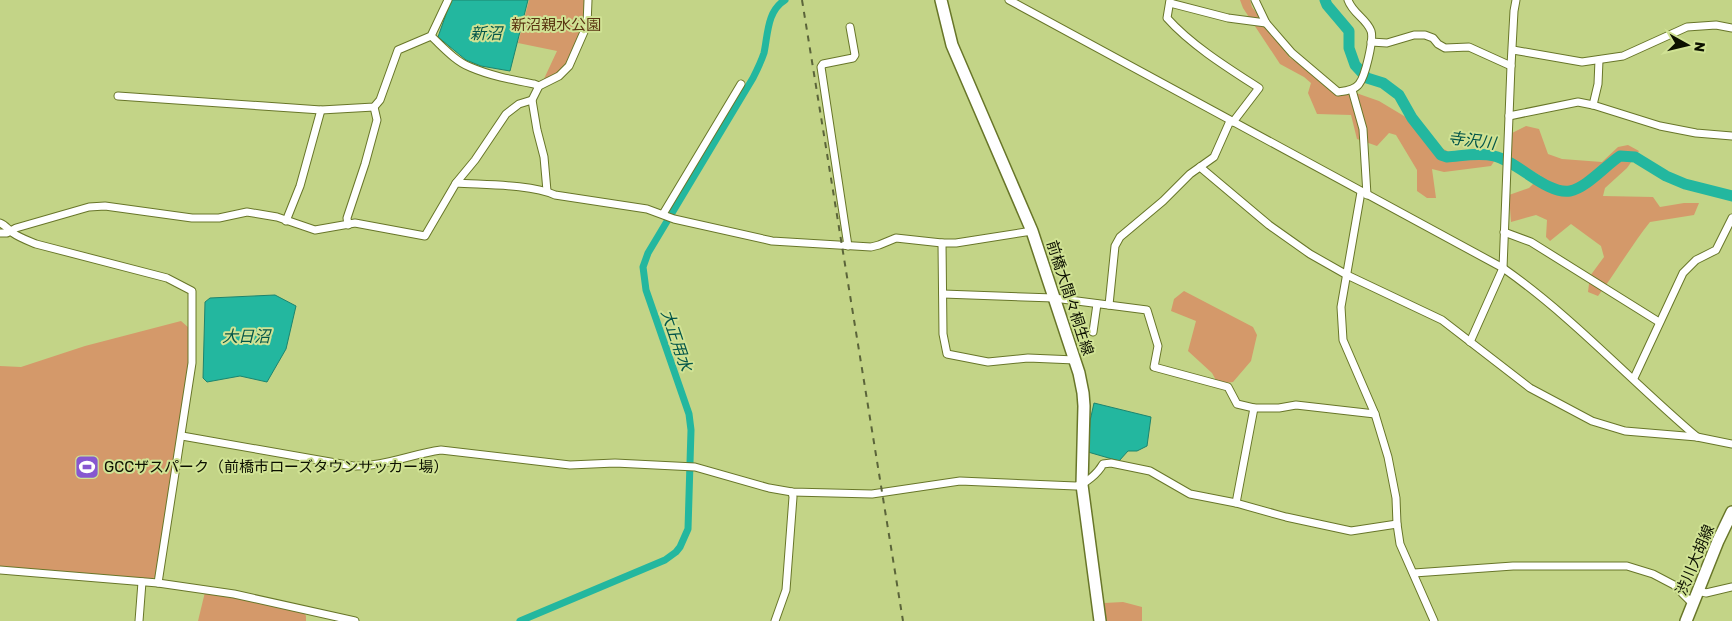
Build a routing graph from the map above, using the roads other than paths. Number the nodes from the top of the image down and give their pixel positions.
1 (448, 0) edge
2 (588, 0) edge
3 (941, 0) edge
4 (1009, 0) edge
5 (1255, 0) edge
6 (1348, 0) edge
7 (1516, 0) edge
8 (1170, 2) edge
9 (1266, 23) junction
10 (850, 27) dead end
11 (1732, 28) edge
12 (431, 36) junction
13 (1371, 42) junction
14 (1513, 50) junction
15 (1599, 60) junction
16 (1511, 66) junction
17 (742, 84) dead end
18 (539, 86) junction
19 (1352, 90) junction
20 (118, 96) dead end
21 (532, 100) junction
22 (1593, 105) junction
23 (374, 107) junction
24 (321, 110) junction
25 (1509, 116) junction
26 (1231, 122) junction
27 (1732, 136) edge
28 (1200, 167) junction
29 (456, 183) junction
30 (547, 191) junction
31 (1364, 193) junction
32 (664, 215) junction
33 (1732, 218) edge
34 (286, 221) junction
35 (0, 222) edge
36 (348, 225) junction
37 (10, 231) junction
38 (1032, 231) junction
39 (1504, 232) junction
40 (0, 233) edge
41 (942, 243) junction
42 (848, 246) junction
43 (1503, 268) junction
44 (1347, 274) junction
45 (943, 294) junction
46 (1054, 298) junction
47 (1097, 304) junction
48 (1109, 306) junction
49 (1659, 322) junction
50 (1094, 332) dead end
51 (1470, 342) junction
52 (1075, 360) junction
53 (1634, 378) junction
54 (1254, 408) junction
55 (1375, 414) junction
56 (182, 436) junction
57 (1697, 437) junction
58 (1732, 444) edge
59 (1082, 485) junction
60 (792, 492) junction
61 (1236, 503) junction
62 (1732, 512) edge
63 (1397, 524) junction
64 (0, 570) edge
65 (1414, 573) junction
66 (142, 582) junction
67 (158, 583) junction
68 (1732, 587) edge
69 (1696, 596) junction
70 (139, 621) edge
71 (355, 621) edge
72 (775, 621) edge
73 (1100, 621) edge
74 (1434, 621) edge
75 (1686, 621) edge

1 - 12 street
2 - 18 street
3 - 38 main road, 前橋大間々桐生線
4 - 26 street
5 - 9 street
6 - 13 street
7 - 14 street
8 - 9 street
8 - 26 street
9 - 19 street
10 - 42 street
11 - 15 street
12 - 18 street
12 - 23 street
13 - 16 street
13 - 19 street
14 - 15 street
14 - 16 street
15 - 22 street
16 - 25 street
17 - 32 street
18 - 21 street
19 - 31 street
20 - 24 street
21 - 29 street
21 - 30 street
22 - 25 street
22 - 27 street
23 - 24 street
23 - 36 street
24 - 34 street
25 - 39 street
26 - 28 street
26 - 31 street
28 - 44 street
28 - 48 street
29 - 30 street
29 - 36 street
30 - 32 street
31 - 43 street
31 - 44 street
32 - 42 street
33 - 49 street
34 - 36 street
34 - 37 street
35 - 37 street
37 - 40 street
37 - 56 street
38 - 41 street
38 - 46 main road, 前橋大間々桐生線
39 - 43 street
39 - 49 street
41 - 42 street
41 - 45 street
43 - 51 street
43 - 53 street
44 - 51 street
44 - 55 street
45 - 46 street
45 - 52 street
46 - 47 street
46 - 52 main road, 前橋大間々桐生線
47 - 48 street
47 - 50 street
48 - 54 street
49 - 53 street
51 - 57 street
52 - 59 main road, 前橋大間々桐生線
53 - 57 street
54 - 55 street
54 - 61 street
55 - 63 street
56 - 60 street
56 - 67 street
57 - 58 street
59 - 60 street
59 - 61 street
59 - 73 main road, 前橋大間々桐生線
60 - 72 street
61 - 63 street
62 - 69 main road, 渋川大胡線
63 - 65 street
64 - 66 street
65 - 69 street
65 - 74 street
66 - 67 street
66 - 70 street
67 - 71 street
68 - 69 street
69 - 75 main road, 渋川大胡線

